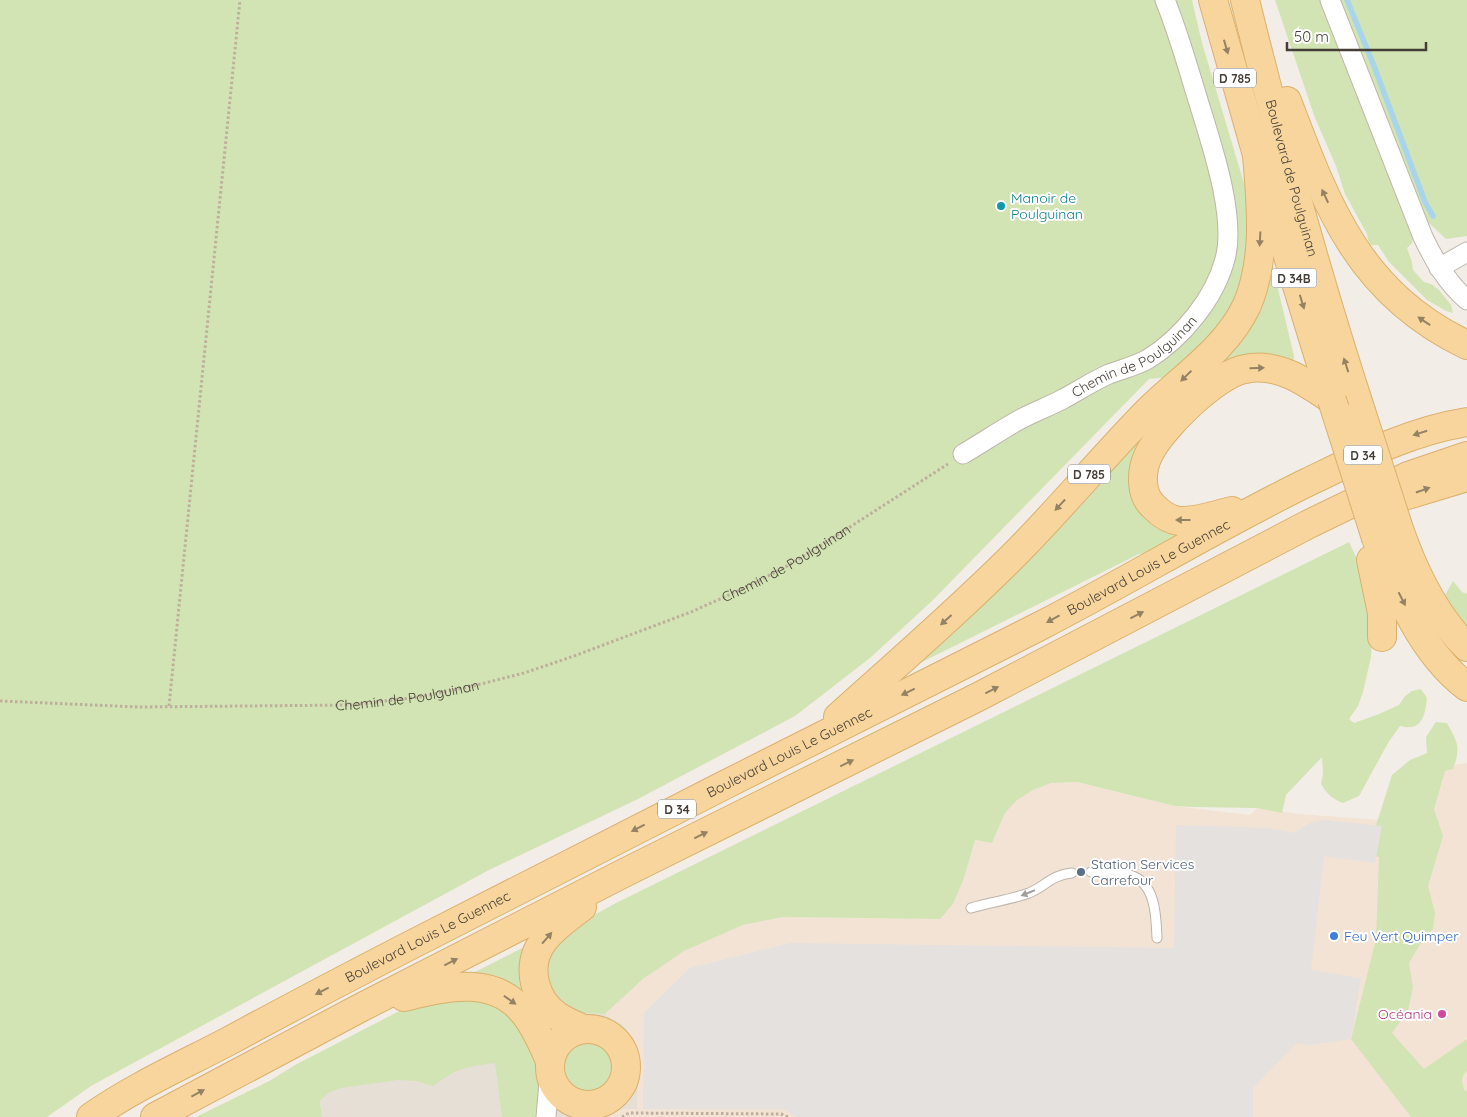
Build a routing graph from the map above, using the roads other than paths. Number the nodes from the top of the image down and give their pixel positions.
1 (1165, 0) edge
2 (1213, 0) edge
3 (1247, 0) edge
4 (1330, 0) edge
5 (1257, 155) junction
6 (1467, 252) edge
7 (1439, 268) junction
8 (1467, 300) edge
9 (1467, 345) edge
10 (1332, 400) junction
11 (1467, 422) edge
12 (963, 454) road end
13 (1467, 456) edge
14 (1467, 477) edge
15 (1265, 503) junction
16 (1309, 524) junction
17 (1380, 535) junction
18 (1382, 638) dead end
19 (1467, 647) edge
20 (1467, 686) edge
21 (813, 740) junction
22 (626, 872) junction
23 (1091, 872) dead end
24 (1072, 873) dead end
25 (971, 908) dead end
26 (1157, 938) dead end
27 (362, 1007) junction
28 (584, 1029) junction
29 (550, 1066) junction
30 (587, 1111) edge
31 (91, 1117) edge
32 (155, 1117) edge
33 (546, 1117) edge

1 - 12 street, Chemin de Poulguinan
2 -> 5 main road, Boulevard de Poulguinan / D 785
9 -> 3 main road
17 -> 3 main road, Boulevard de Poulguinan / D 785, bridge
4 - 7 street
5 -> 10 main road, Boulevard de Poulguinan / D 34B
5 -> 21 main road, D 785
6 - 7 street
7 - 8 street
15 -> 10 main road
10 - 17 main road, D 34B, bridge
11 -> 15 main road, Boulevard Louis Le Guennec / D 34
13 - 16 main road, D 34
16 -> 14 main road
15 -> 21 main road, Boulevard Louis Le Guennec / D 34
22 -> 16 main road, D 34
17 - 18 main road
17 - 19 main road, D 785
17 -> 20 main road
21 -> 31 main road, Boulevard Louis Le Guennec / D 34
27 -> 22 main road, D 34
28 -> 22 main road
23 - 26 lane
24 -> 25 lane
27 -> 29 main road
32 -> 27 main road, D 34
28 - 29 main road
28 - 30 main road
29 - 30 main road
29 - 33 street

